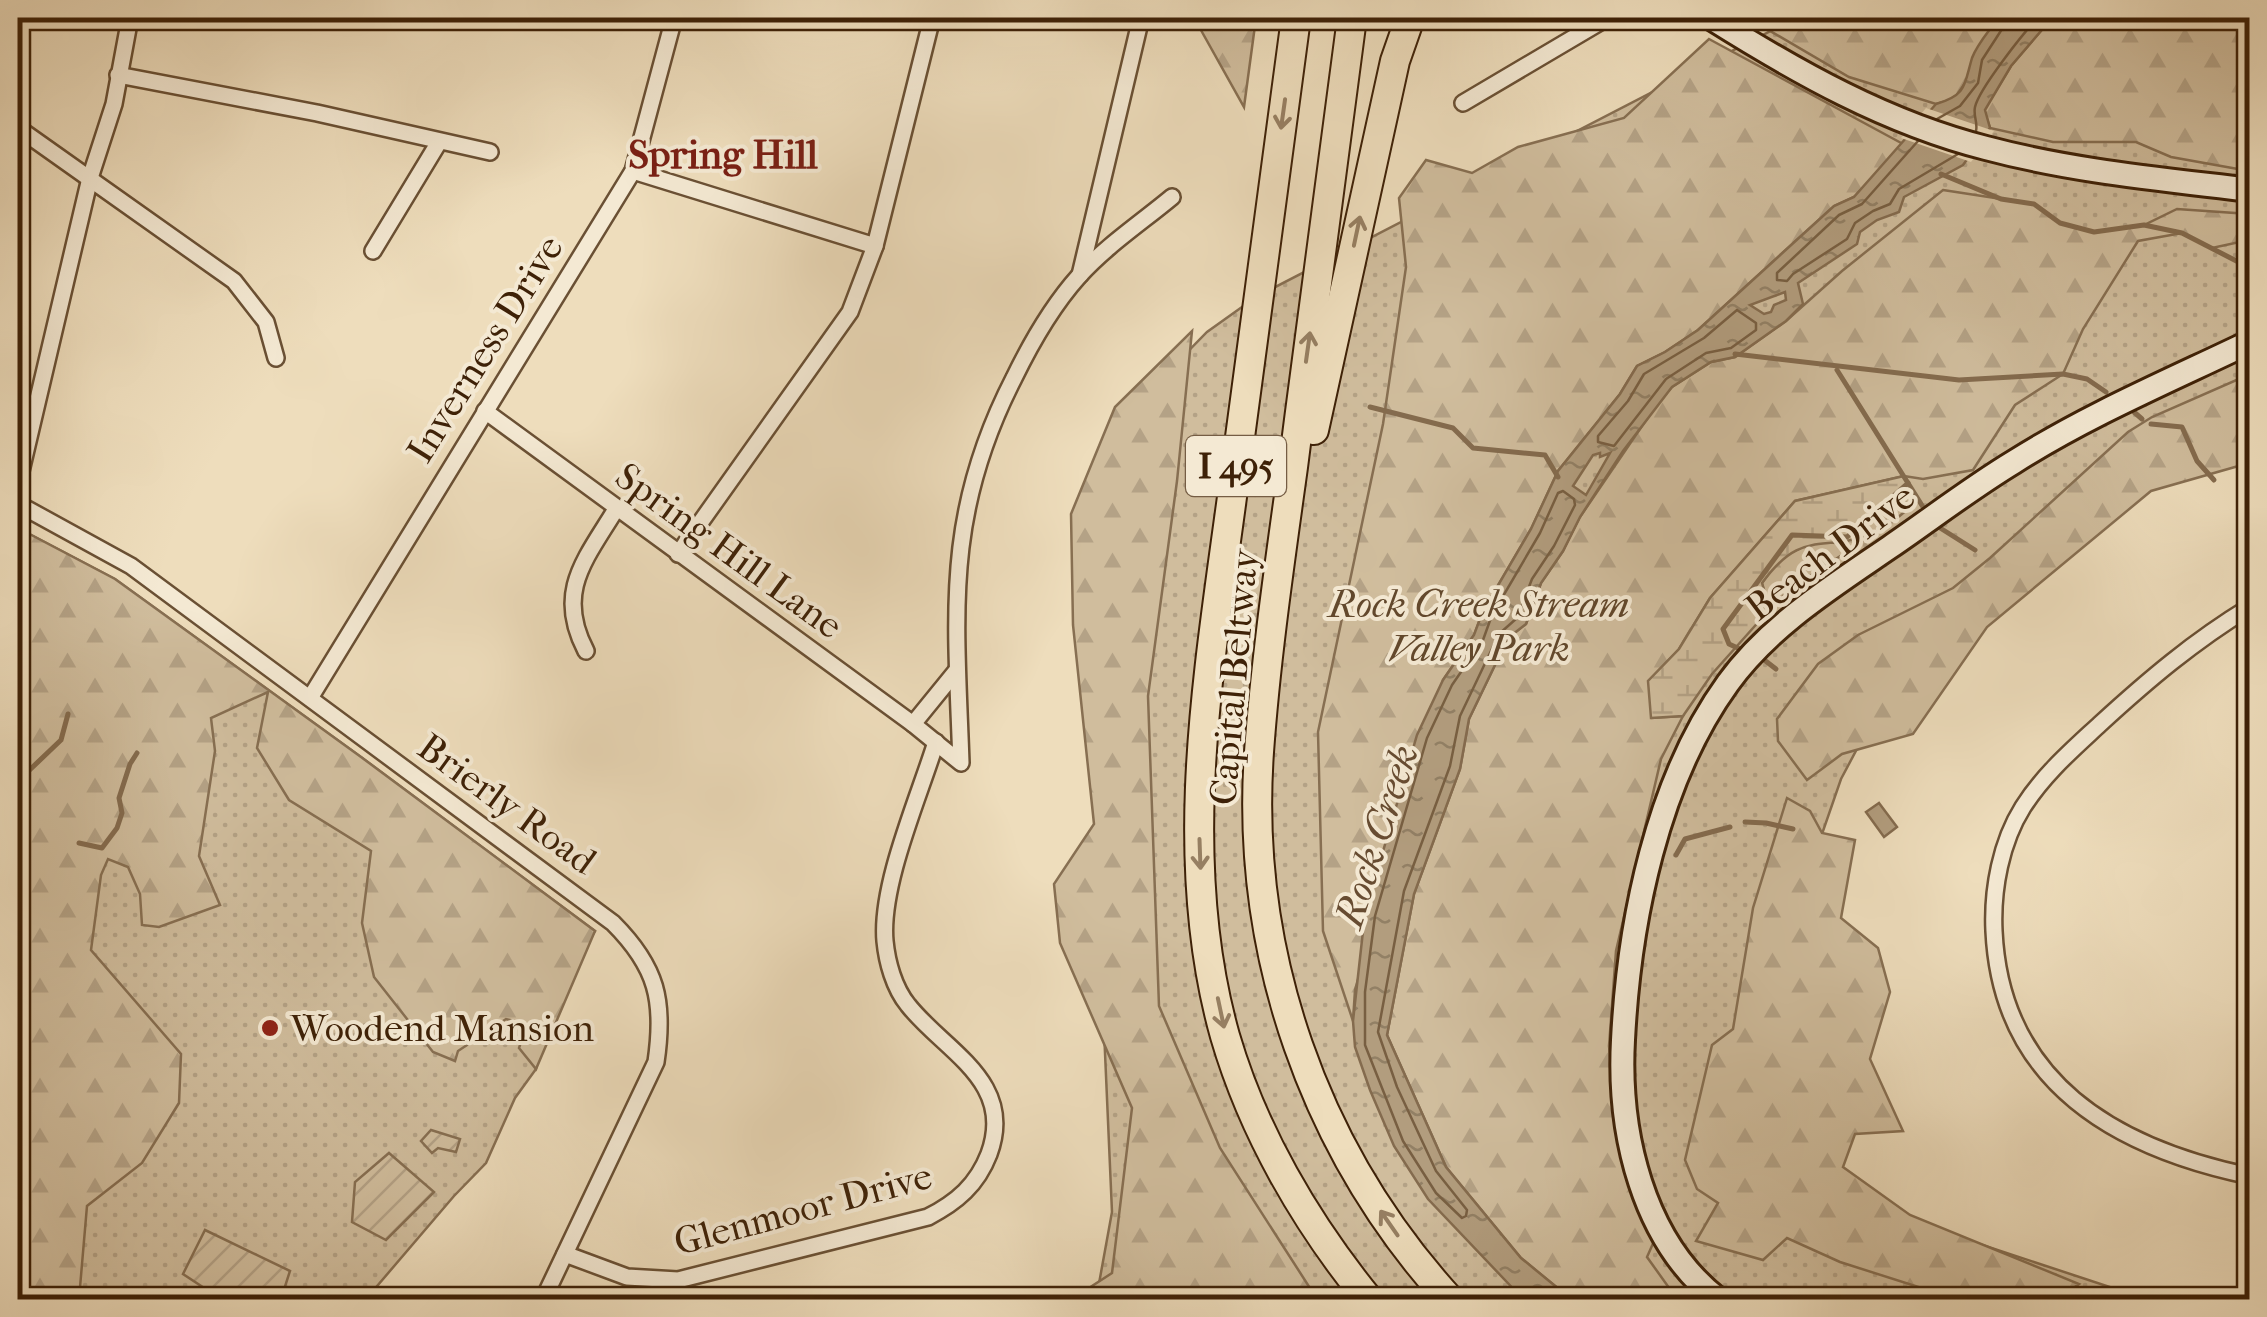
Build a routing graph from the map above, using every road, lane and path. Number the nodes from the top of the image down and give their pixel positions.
1 (130, 18) edge
2 (674, 18) edge
3 (932, 18) edge
4 (1140, 18) edge
5 (1296, 18) edge
6 (1352, 18) edge
7 (1410, 18) edge
8 (1608, 18) edge
9 (1711, 18) edge
10 (118, 75) junction
11 (1463, 103) dead end
12 (18, 128) edge
13 (439, 142) junction
14 (490, 152) dead end
15 (633, 170) junction
16 (90, 178) junction
17 (2250, 190) edge
18 (1172, 197) dead end
19 (875, 246) junction
20 (373, 250) dead end
21 (1080, 275) junction
22 (2250, 342) edge
23 (276, 358) dead end
24 (485, 411) junction
25 (18, 484) edge
26 (18, 504) edge
27 (616, 509) junction
28 (678, 554) junction
29 (2250, 608) edge
30 (1273, 617) junction
31 (586, 651) dead end
32 (957, 670) junction
33 (310, 698) junction
34 (914, 724) junction
35 (936, 742) junction
36 (2250, 1176) edge
37 (565, 1254) junction
38 (543, 1300) edge
39 (1369, 1300) edge
40 (1450, 1300) edge
41 (1719, 1300) edge

1 - 10 street
2 - 15 street, Inverness Drive
3 - 19 street
4 - 21 street
5 -> 39 highway, Capital Beltway / I 495
30 -> 6 highway, Capital Beltway / I 495
30 -> 7 highway
8 - 11 street
9 - 17 street
10 - 13 street
10 - 16 street
12 - 16 street
13 - 14 street
13 - 20 street
15 - 19 street
15 - 24 street, Inverness Drive
16 - 23 street
16 - 25 street
18 - 21 street
19 - 28 street
21 - 32 street
22 - 41 street, Beach Drive
24 - 27 street, Spring Hill Lane
24 - 33 street, Inverness Drive
26 - 33 street, Brierly Road
27 - 28 street, Spring Hill Lane
27 - 31 street
28 - 34 street, Spring Hill Lane
29 - 36 street
40 -> 30 highway, Capital Beltway / I 495
32 - 34 street
32 - 35 street
33 - 37 street, Brierly Road
34 - 35 street, Spring Hill Lane
35 - 37 street, Glenmoor Drive
37 - 38 street, Brierly Road

